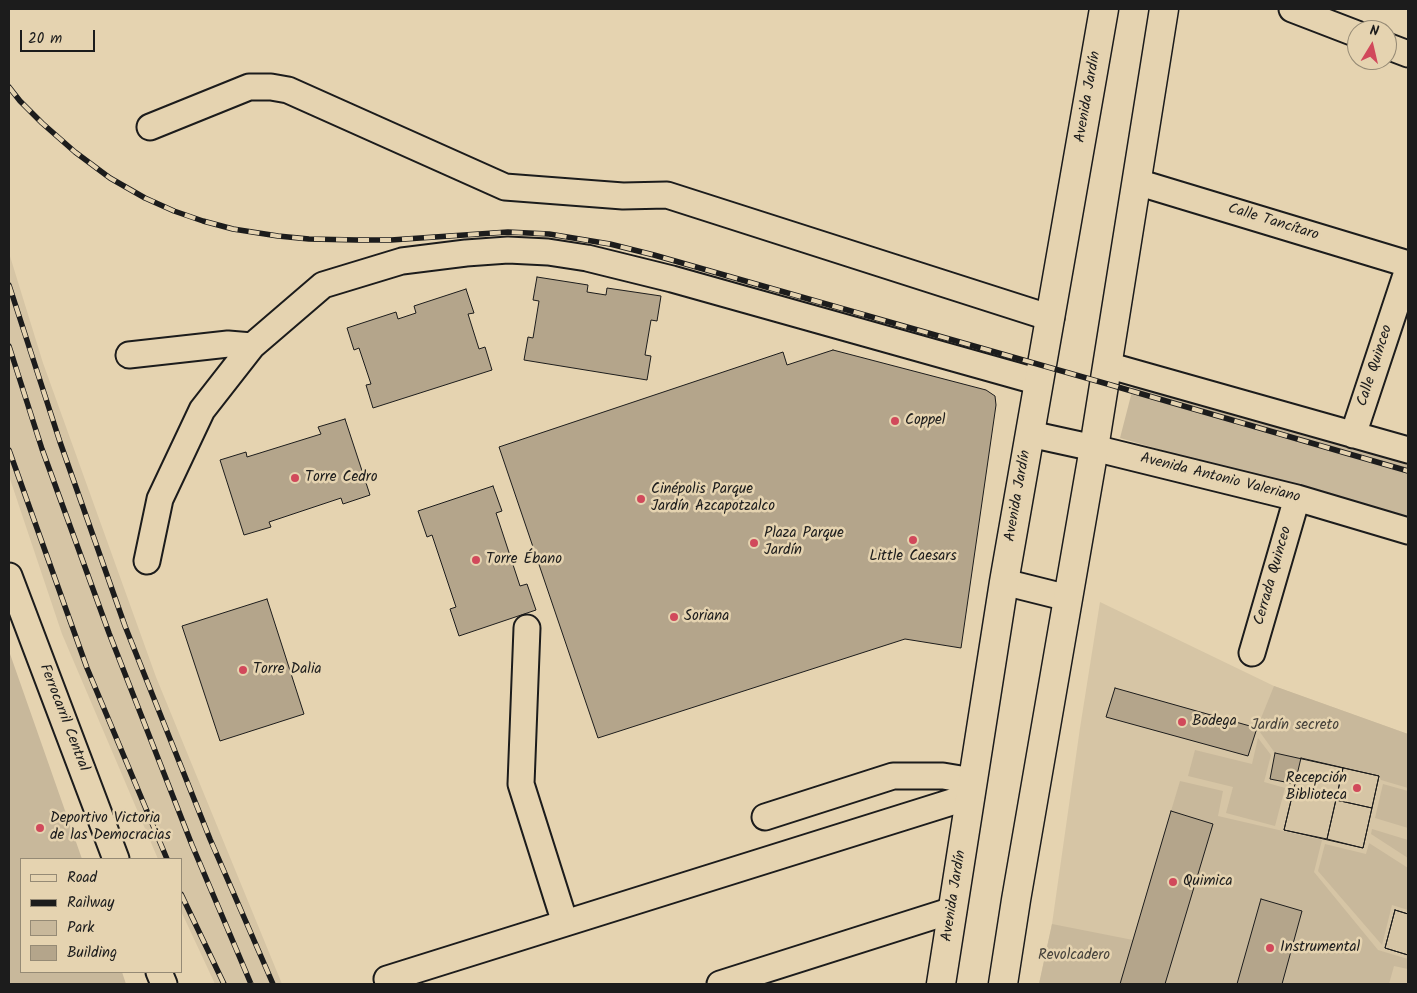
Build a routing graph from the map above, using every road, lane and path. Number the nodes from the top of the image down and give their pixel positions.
1 (1104, 9) edge
2 (1164, 9) edge
3 (1292, 9) edge
4 (1347, 30) edge
5 (150, 127) dead end
6 (1137, 182) junction
7 (1408, 264) edge
8 (1408, 269) edge
9 (1051, 318) junction
10 (252, 346) junction
11 (129, 355) dead end
12 (1107, 365) junction
13 (1039, 382) junction
14 (1030, 434) junction
15 (1353, 435) junction
16 (1094, 448) junction
17 (1408, 450) edge
18 (1297, 498) junction
19 (1408, 531) edge
20 (147, 562) dead end
21 (9, 576) edge
22 (1004, 582) junction
23 (1068, 598) junction
24 (527, 628) dead end
25 (1252, 653) dead end
26 (972, 788) junction
27 (764, 817) dead end
28 (116, 858) edge
29 (953, 910) junction
30 (565, 923) junction
31 (387, 979) dead end
32 (720, 984) edge
33 (941, 984) edge
34 (1004, 984) edge

1 - 9 main road, Avenida Jardín
2 - 6 main road
3 - 4 street
5 - 9 street
6 - 7 street, Calle Tancítaro
6 - 12 main road
8 - 15 street, Calle Quinceo
9 - 13 main road, Avenida Jardín
10 - 11 street
10 - 13 street
10 - 20 street
12 - 15 street
12 - 16 main road
13 - 14 main road, Avenida Jardín
14 - 16 street, Avenida Antonio Valeriano
14 - 22 main road, Avenida Jardín
15 - 17 street
16 - 18 street, Avenida Antonio Valeriano
16 - 23 main road
18 - 19 street, Avenida Antonio Valeriano
18 - 25 street, Cerrada Quinceo
21 - 28 street, Ferrocarril Central
22 - 23 street
22 - 26 main road, Avenida Jardín
23 - 34 main road
24 - 30 street
26 - 27 street
26 - 29 main road, Avenida Jardín
26 - 30 street
29 - 32 street
29 - 33 main road, Avenida Jardín
30 - 31 street

